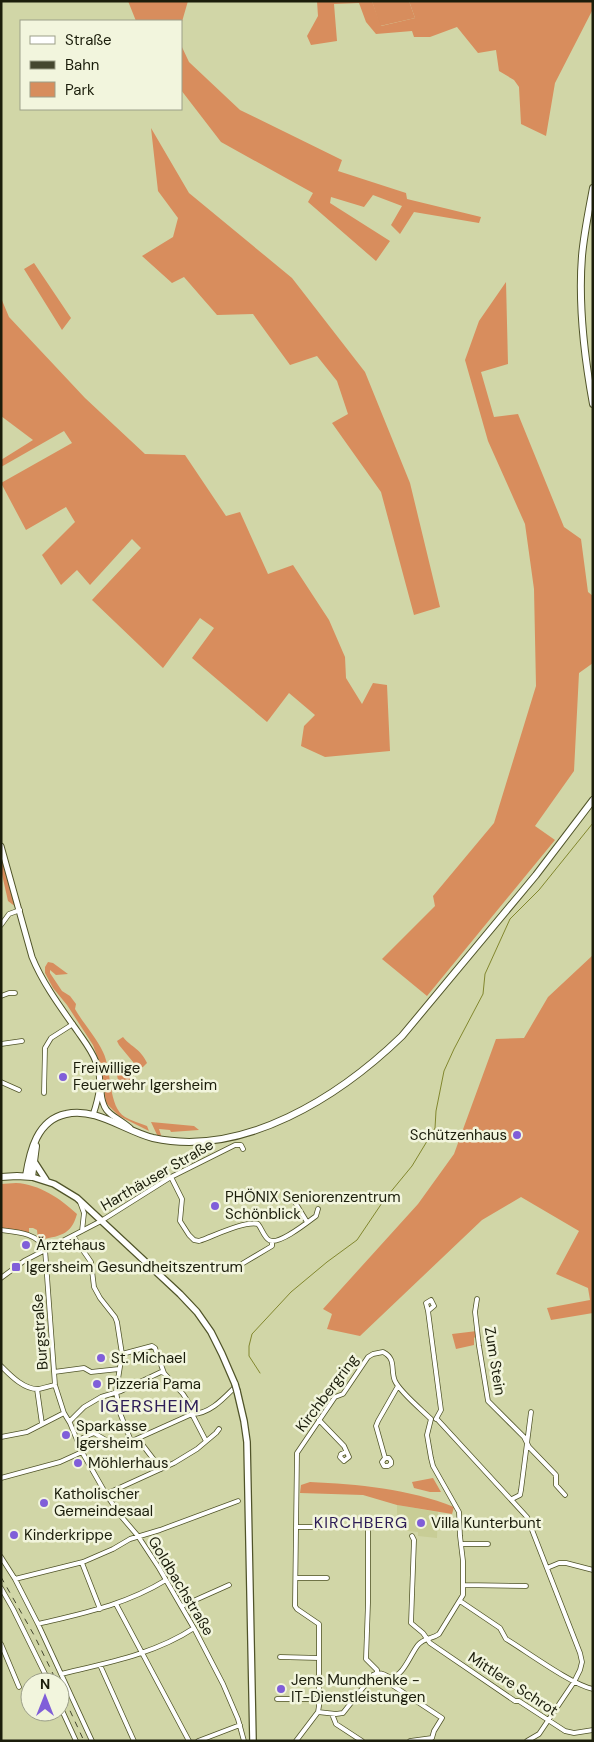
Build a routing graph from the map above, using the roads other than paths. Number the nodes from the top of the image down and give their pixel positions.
1 (593, 188) edge
2 (593, 404) edge
3 (593, 800) edge
4 (1, 846) edge
5 (20, 910) junction
6 (1, 925) edge
7 (16, 994) dead end
8 (1, 996) edge
9 (73, 1024) junction
10 (22, 1041) dead end
11 (1, 1044) edge
12 (1, 1082) edge
13 (100, 1082) junction
14 (19, 1090) dead end
15 (44, 1093) dead end
16 (102, 1102) junction
17 (95, 1116) junction
18 (134, 1132) junction
19 (36, 1140) junction
20 (242, 1149) dead end
21 (35, 1163) junction
22 (1, 1177) edge
23 (29, 1177) junction
24 (171, 1177) junction
25 (47, 1181) junction
26 (290, 1194) dead end
27 (79, 1200) junction
28 (318, 1210) dead end
29 (101, 1221) junction
30 (308, 1222) junction
31 (1, 1230) edge
32 (82, 1231) junction
33 (73, 1236) junction
34 (272, 1242) junction
35 (45, 1249) junction
36 (235, 1268) dead end
37 (1, 1278) edge
38 (477, 1299) dead end
39 (428, 1311) dead end
40 (122, 1354) junction
41 (1, 1366) edge
42 (119, 1369) junction
43 (54, 1372) junction
44 (164, 1373) junction
45 (55, 1386) junction
46 (398, 1386) junction
47 (236, 1387) junction
48 (37, 1389) junction
49 (116, 1392) junction
50 (531, 1412) dead end
51 (64, 1413) junction
52 (192, 1414) junction
53 (431, 1419) junction
54 (437, 1419) junction
55 (319, 1420) junction
56 (70, 1421) junction
57 (42, 1424) junction
58 (219, 1429) dead end
59 (1, 1438) edge
60 (138, 1439) junction
61 (78, 1440) junction
62 (206, 1441) junction
63 (131, 1442) junction
64 (527, 1442) junction
65 (82, 1452) junction
66 (346, 1452) dead end
67 (385, 1458) dead end
68 (160, 1469) junction
69 (1, 1478) edge
70 (106, 1494) junction
71 (565, 1495) dead end
72 (512, 1499) junction
73 (238, 1501) dead end
74 (328, 1519) dead end
75 (376, 1526) dead end
76 (296, 1527) junction
77 (138, 1536) junction
78 (412, 1536) dead end
79 (462, 1544) junction
80 (488, 1544) dead end
81 (1, 1557) edge
82 (82, 1563) junction
83 (547, 1568) junction
84 (593, 1570) edge
85 (296, 1578) junction
86 (327, 1578) dead end
87 (15, 1579) junction
88 (166, 1580) junction
89 (229, 1584) dead end
90 (463, 1585) junction
91 (526, 1586) dead end
92 (1, 1588) edge
93 (460, 1601) junction
94 (116, 1604) junction
95 (182, 1606) junction
96 (100, 1609) junction
97 (38, 1624) junction
98 (194, 1628) junction
99 (427, 1639) junction
100 (1, 1644) edge
101 (142, 1653) junction
102 (280, 1657) dead end
103 (319, 1658) junction
104 (100, 1665) junction
105 (44, 1672) edge
106 (60, 1672) edge
107 (70, 1672) edge
108 (377, 1673) junction
109 (391, 1678) junction
110 (574, 1682) junction
111 (20, 1687) dead end
112 (593, 1688) edge
113 (70, 1693) edge
114 (277, 1699) dead end
115 (319, 1699) junction
116 (318, 1712) junction
117 (332, 1714) junction
118 (548, 1720) junction
119 (67, 1722) edge
120 (240, 1725) junction
121 (593, 1730) edge
122 (76, 1741) edge
123 (92, 1741) edge
124 (134, 1741) edge
125 (189, 1741) edge
126 (198, 1741) edge
127 (244, 1741) edge
128 (253, 1741) edge
129 (296, 1741) edge
130 (362, 1741) edge
131 (410, 1741) edge
132 (527, 1741) edge

1 - 2 main road
3 - 18 main road
4 - 5 street
5 - 6 street
5 - 9 street
7 - 8 street
9 - 13 street
9 - 15 street
10 - 11 street
12 - 14 street
13 - 16 street
13 - 17 street
16 - 17 street
16 - 18 street
17 - 18 main road
17 - 19 main road
19 - 21 main road
19 - 23 main road
20 - 24 street, Harthäuser Straße
21 - 23 main road
21 - 25 main road
22 - 23 main road
23 - 25 main road
24 - 29 street, Harthäuser Straße
24 - 34 street
25 - 27 main road
26 - 30 street
27 - 29 main road
27 - 32 street, Harthäuser Straße
28 - 30 street
29 - 32 street, Harthäuser Straße
29 - 47 main road
30 - 34 street
31 - 35 street
32 - 33 street, Harthäuser Straße
33 - 35 street, Harthäuser Straße
33 - 40 street
34 - 36 street
35 - 37 street, Harthäuser Straße
35 - 43 street, Burgstraße
38 - 64 street, Zum Stein
39 - 54 street
40 - 42 street
40 - 44 street
41 - 48 street
42 - 43 street
42 - 49 street
43 - 45 street, Burgstraße
44 - 49 street
44 - 52 street
45 - 48 street
45 - 51 street, Burgstraße
46 - 53 street
46 - 55 street, Kirchbergring
46 - 67 street
47 - 52 street
47 - 128 main road
48 - 57 street
49 - 56 street
49 - 63 street
50 - 64 street
51 - 56 street, Burgstraße
51 - 57 street
52 - 60 street
52 - 62 street
53 - 54 street
53 - 79 street
54 - 72 street
55 - 66 street
55 - 76 street, Kirchbergring
56 - 61 street, Burgstraße
57 - 59 street
58 - 62 street
60 - 63 street
60 - 68 street
61 - 63 street
61 - 65 street, Goldbachstraße
62 - 68 street
64 - 71 street, Zum Stein
64 - 72 street
65 - 69 street
65 - 70 street, Goldbachstraße
68 - 70 street
70 - 77 street, Goldbachstraße
72 - 83 street
73 - 77 street
74 - 76 street
75 - 108 street
76 - 85 street, Kirchbergring
77 - 82 street
77 - 88 street, Goldbachstraße
78 - 99 street, Mittlere Schrot
79 - 80 street
79 - 90 street
81 - 87 street
82 - 87 street
82 - 96 street
83 - 84 street
83 - 110 street
85 - 86 street
85 - 103 street, Kirchbergring
87 - 97 street
88 - 94 street
88 - 95 street, Goldbachstraße
89 - 95 street
90 - 91 street
90 - 93 street
92 - 105 street
93 - 99 street
93 - 110 street
94 - 96 street
94 - 101 street
95 - 98 street, Goldbachstraße
96 - 97 street
97 - 106 street
98 - 101 street
98 - 120 street, Goldbachstraße
99 - 109 street
99 - 118 street, Mittlere Schrot
100 - 111 street
101 - 104 street
101 - 125 street
102 - 103 street
103 - 115 street, Kirchbergring
104 - 107 street
104 - 124 street
108 - 109 street
108 - 117 street
109 - 131 street
110 - 112 street
110 - 118 street
113 - 123 street
114 - 115 street
115 - 116 street, Kirchbergring
116 - 117 street
116 - 129 street
117 - 130 street
118 - 121 street, Mittlere Schrot
118 - 132 street
119 - 122 street
120 - 126 street
120 - 127 street, Goldbachstraße

